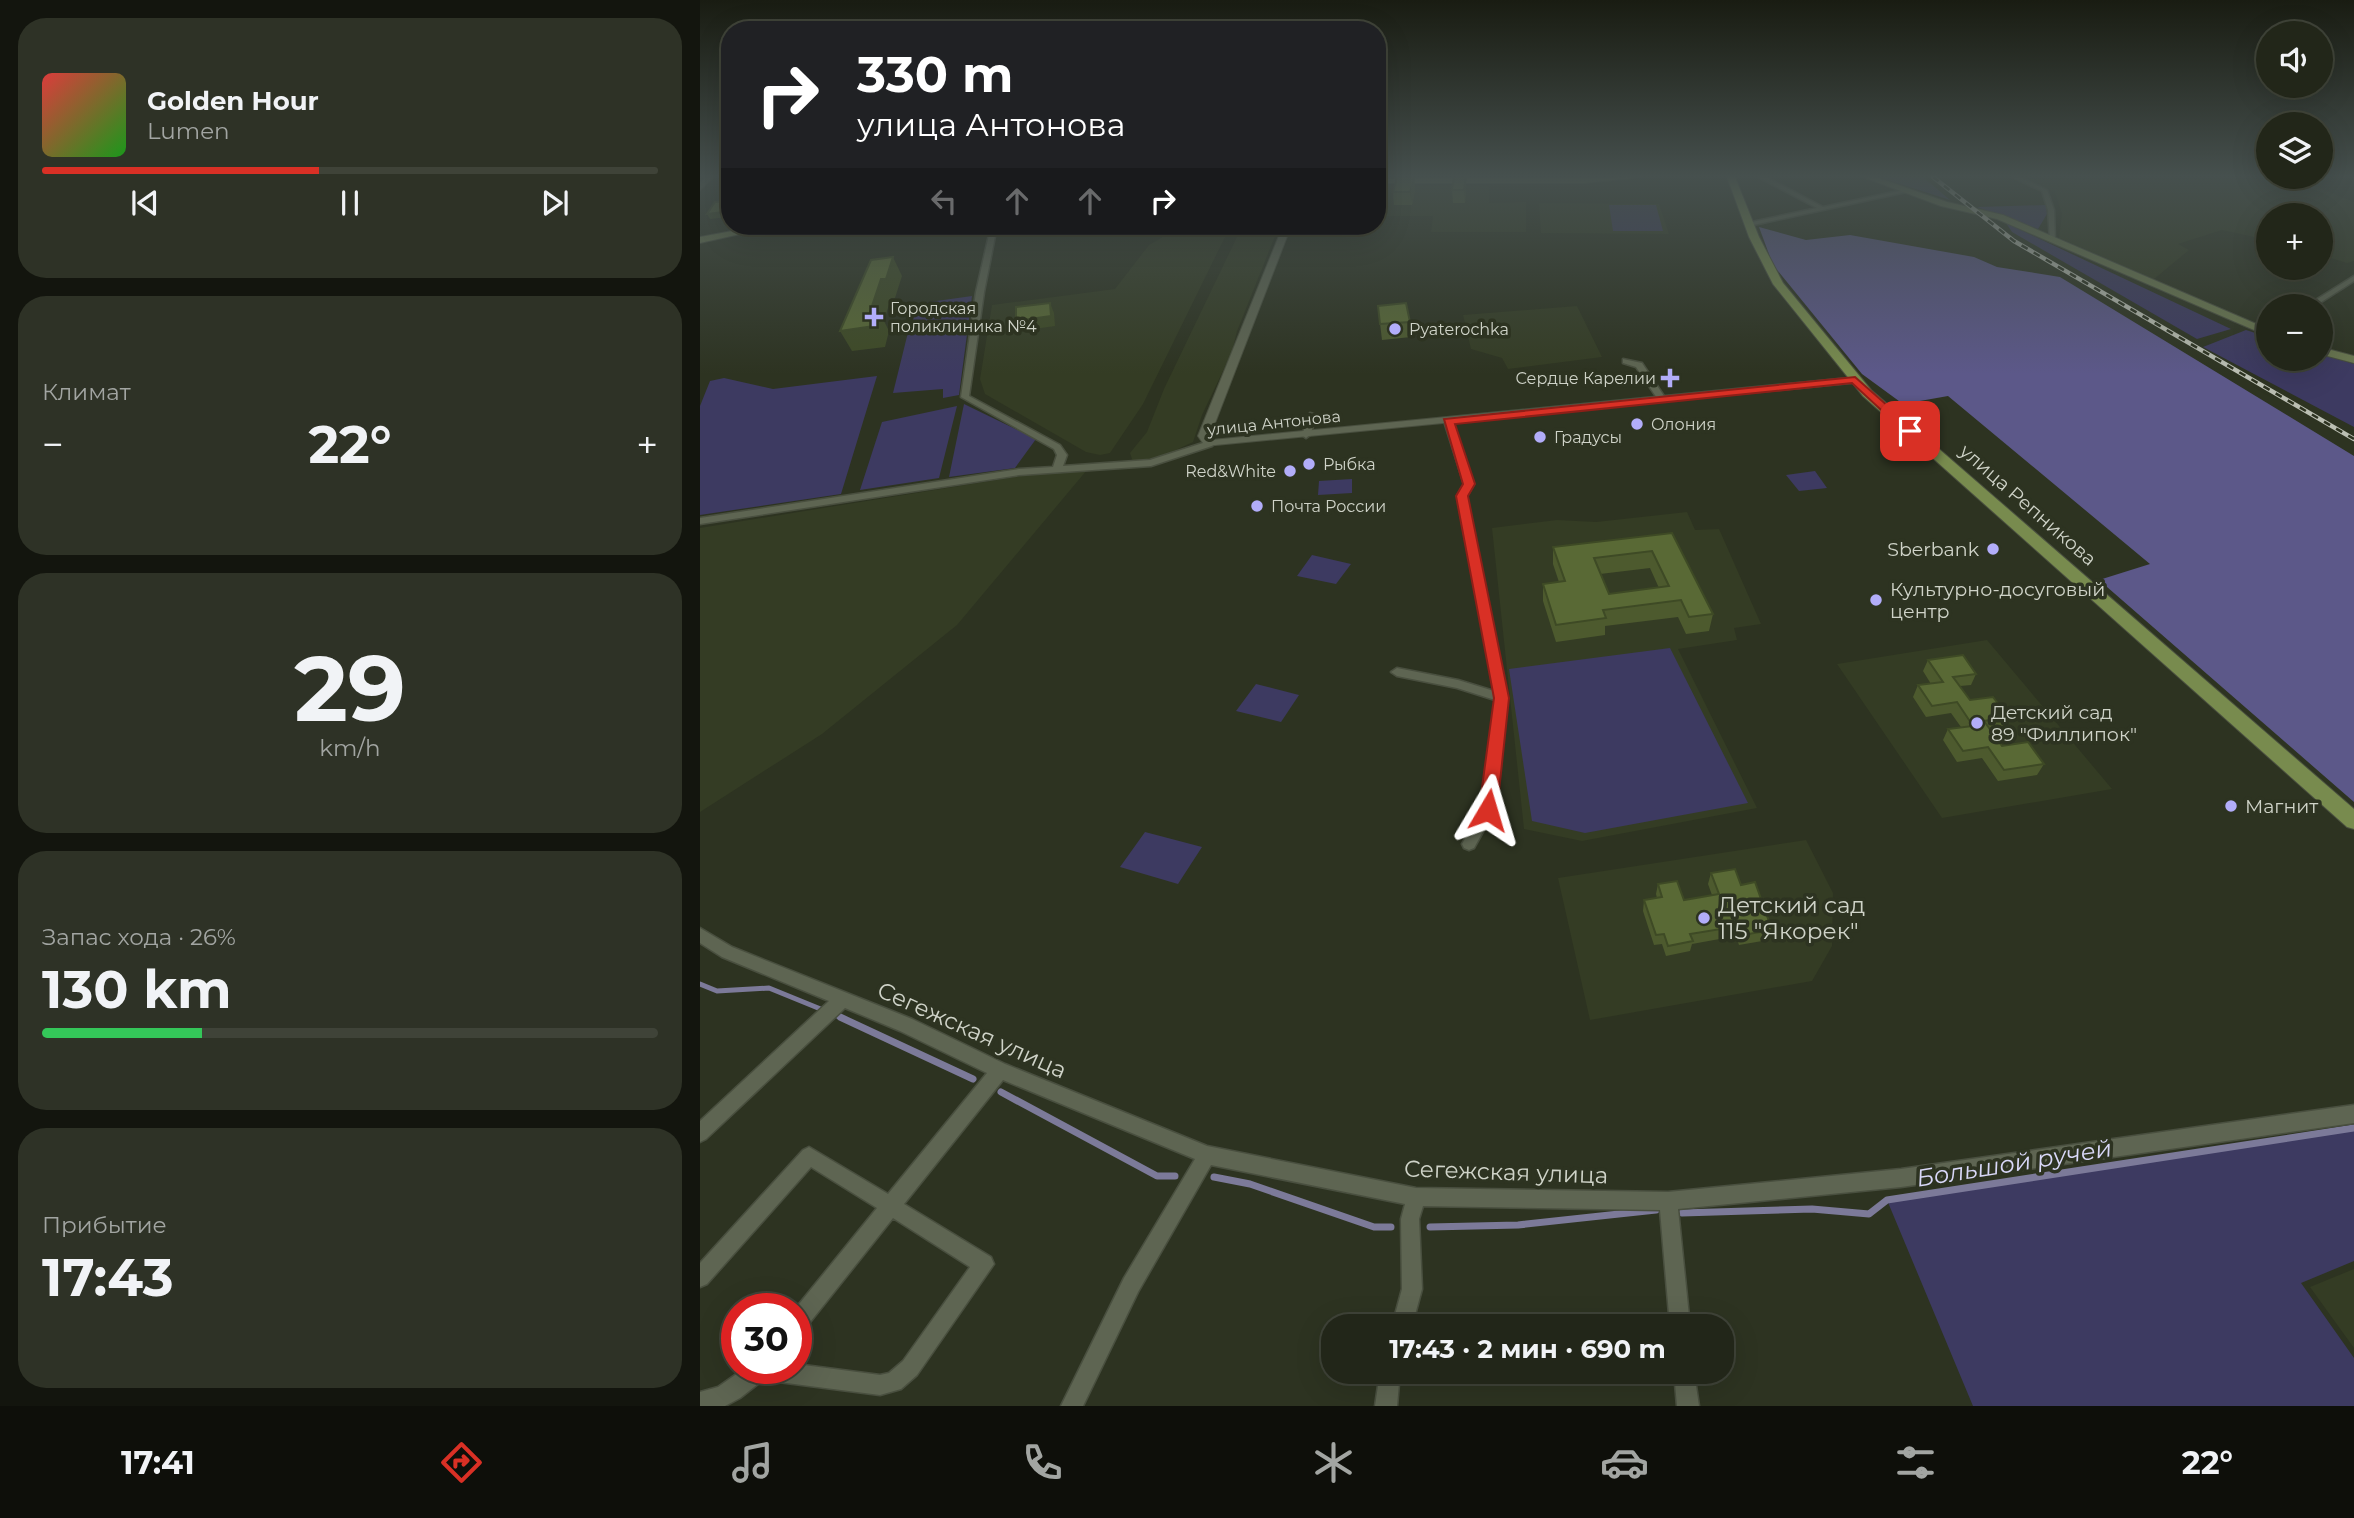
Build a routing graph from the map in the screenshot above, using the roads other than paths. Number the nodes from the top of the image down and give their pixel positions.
1 (990, 243) edge
2 (1280, 243) edge
3 (1758, 243) edge
4 (2057, 243) edge
5 (2354, 278) edge
6 (2329, 294) edge
7 (2256, 325) edge
8 (2333, 353) edge
9 (2352, 357) edge
10 (1626, 361) dead end
11 (1855, 380) junction
12 (965, 397) joint
13 (1662, 399) junction
14 (1313, 415) dead end
15 (1448, 421) junction
16 (1307, 436) junction
17 (1209, 444) junction
18 (1058, 467) junction
19 (700, 521) edge
20 (1397, 672) dead end
21 (1502, 698) junction
22 (2354, 821) edge
23 (1469, 844) dead end
24 (700, 935) edge
25 (841, 1001) junction
26 (1000, 1070) junction
27 (2354, 1114) edge
28 (700, 1133) edge
29 (1207, 1155) junction
30 (1416, 1197) junction
31 (1668, 1201) junction
32 (891, 1205) junction
33 (700, 1277) edge
34 (812, 1304) edge
35 (1405, 1314) edge
36 (1679, 1314) edge
37 (812, 1376) edge
38 (742, 1384) edge
39 (1389, 1384) edge
40 (1685, 1384) edge
41 (700, 1403) edge
42 (1072, 1406) edge
43 (1386, 1406) edge
44 (1688, 1406) edge

1 - 12 street
2 - 17 street
3 - 11 main road, улица Репникова
4 - 7 main road
5 - 6 street
8 - 9 main road
10 - 13 street
11 - 13 street, улица Антонова
11 - 22 main road, улица Репникова
12 - 18 street
13 - 15 street, улица Антонова
14 - 16 street
15 - 16 street, улица Антонова
15 - 21 street
16 - 17 street, улица Антонова
17 - 18 street, улица Антонова
18 - 19 street, улица Антонова
20 - 21 street
21 - 23 street
24 - 25 street, Сегежская улица
25 - 26 street, Сегежская улица
25 - 28 street
26 - 29 street, Сегежская улица
26 - 32 street
27 - 31 street, Сегежская улица
29 - 30 street, Сегежская улица
29 - 42 street
30 - 31 street, Сегежская улица
30 - 35 street
31 - 36 street
32 - 33 street
32 - 34 street
32 - 37 street
38 - 41 street
39 - 43 street
40 - 44 street

